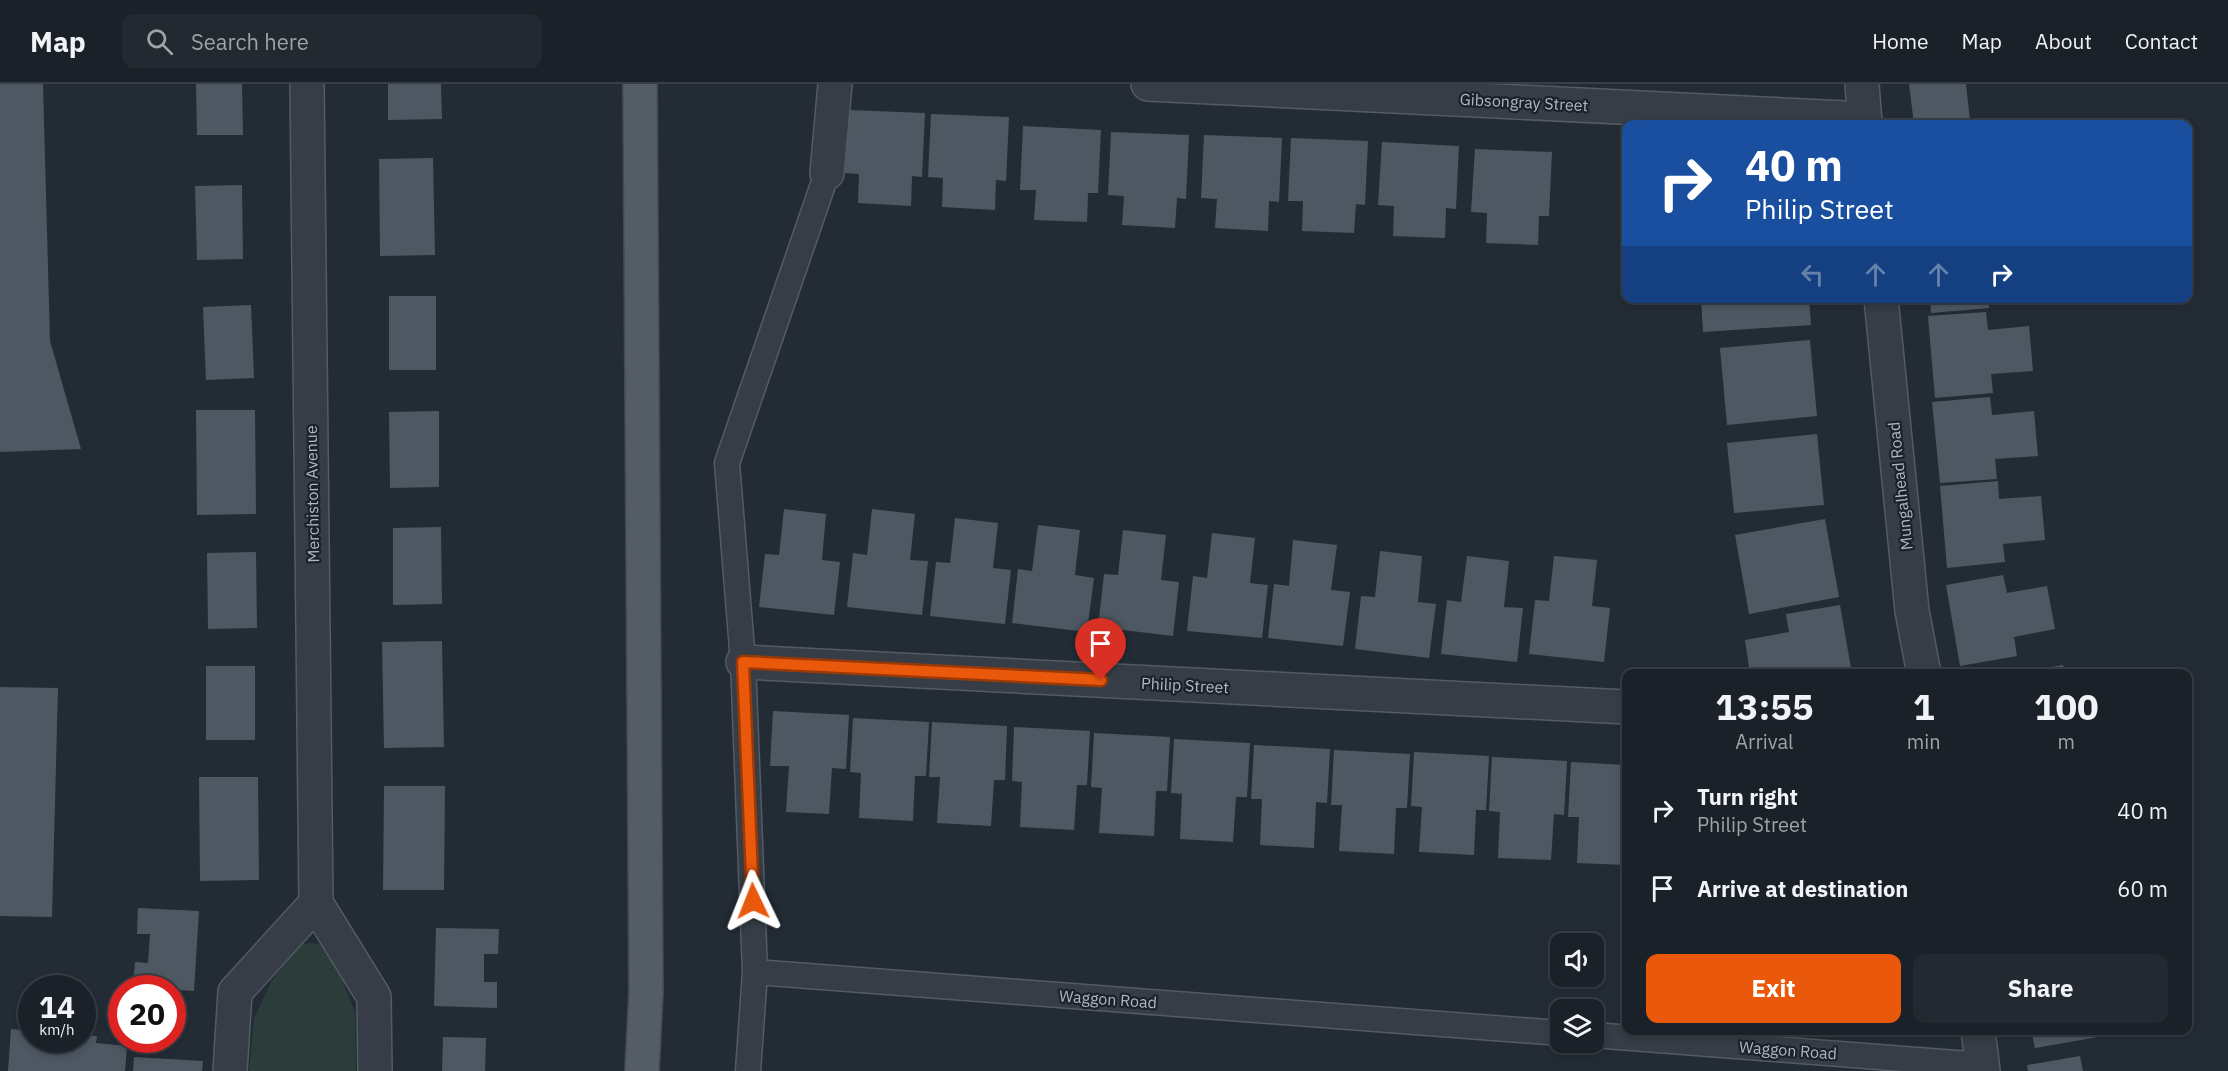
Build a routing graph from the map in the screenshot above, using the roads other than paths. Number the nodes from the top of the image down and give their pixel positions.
1 (307, 84) edge
2 (640, 84) edge
3 (835, 84) edge
4 (1148, 84) edge
5 (1862, 84) edge
6 (1450, 91) edge
7 (1838, 120) edge
8 (1865, 120) edge
9 (827, 173) joint
10 (1881, 303) edge
11 (743, 662) junction
12 (1923, 669) edge
13 (1622, 707) edge
14 (316, 903) junction
15 (755, 972) junction
16 (1550, 1032) edge
17 (1979, 1035) edge
18 (1604, 1036) edge
19 (1983, 1068) edge
20 (230, 1071) edge
21 (375, 1071) edge
22 (642, 1071) edge
23 (748, 1071) edge

1 - 14 street, Merchiston Avenue
2 - 22 main road
3 - 9 street
4 - 6 street, Gibsongray Street
5 - 8 street
6 - 7 street, Gibsongray Street
9 - 11 lane
10 - 12 street, Mungalhead Road
11 - 13 street, Philip Street
11 - 15 lane
14 - 20 street
14 - 21 street
15 - 16 lane, Waggon Road
15 - 23 lane
17 - 19 street
18 - 19 lane, Waggon Road

